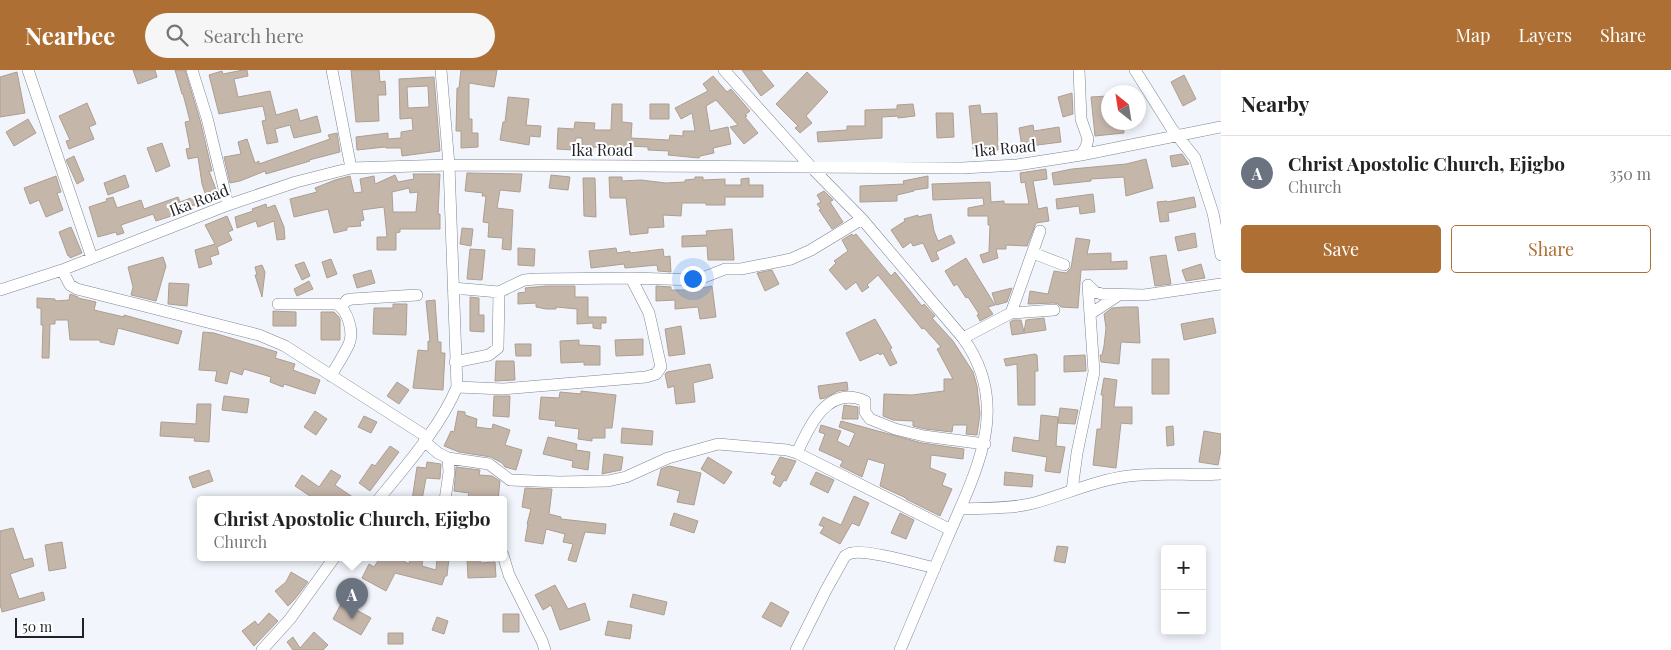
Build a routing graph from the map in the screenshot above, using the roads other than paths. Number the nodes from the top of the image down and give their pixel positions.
1 (28, 70) edge
2 (192, 70) edge
3 (332, 70) edge
4 (441, 70) edge
5 (724, 70) edge
6 (1079, 70) edge
7 (1135, 70) edge
8 (1221, 126) edge
9 (1178, 135) junction
10 (1081, 156) junction
11 (449, 166) junction
12 (351, 168) junction
13 (812, 168) junction
14 (228, 206) junction
15 (862, 219) junction
16 (1040, 231) dead end
17 (1220, 241) edge
18 (1033, 253) junction
19 (1221, 255) edge
20 (92, 258) junction
21 (1064, 265) dead end
22 (62, 270) junction
23 (631, 278) junction
24 (1221, 284) edge
25 (453, 288) junction
26 (4, 289) edge
27 (499, 292) junction
28 (417, 295) dead end
29 (1118, 295) junction
30 (278, 304) dead end
31 (341, 307) junction
32 (1054, 310) dead end
33 (1011, 313) junction
34 (1090, 314) junction
35 (963, 338) junction
36 (455, 362) junction
37 (331, 376) junction
38 (457, 387) junction
39 (425, 439) junction
40 (985, 444) junction
41 (797, 453) junction
42 (448, 458) junction
43 (1221, 474) edge
44 (1072, 490) junction
45 (381, 496) edge
46 (446, 496) edge
47 (961, 509) junction
48 (951, 530) junction
49 (332, 561) edge
50 (505, 561) edge
51 (935, 568) junction
52 (262, 650) edge
53 (545, 650) edge
54 (796, 650) edge
55 (900, 650) edge

1 - 20 street
2 - 14 street
3 - 12 street
4 - 11 street
5 - 13 street
6 - 10 street
7 - 9 street
8 - 9 street, Ika Road
9 - 10 street, Ika Road
9 - 17 street
10 - 13 street, Ika Road
11 - 12 street, Ika Road
11 - 13 street, Ika Road
11 - 25 street
12 - 14 street, Ika Road
13 - 15 street
14 - 20 street, Ika Road
15 - 23 street
15 - 35 street
16 - 18 street
17 - 19 street
18 - 21 street
18 - 33 street
20 - 22 street, Ika Road
22 - 26 street, Ika Road
22 - 37 street
23 - 27 street
23 - 38 street
24 - 29 street
25 - 27 street
25 - 36 street
27 - 36 street
28 - 31 street
29 - 34 street
29 - 34 street
30 - 31 street
31 - 37 street
32 - 33 street
33 - 35 street
34 - 44 street
35 - 40 street
36 - 38 street
37 - 39 street
38 - 39 street
39 - 42 street
39 - 45 street
40 - 41 street
40 - 47 street
41 - 42 street
41 - 48 street
42 - 46 street
43 - 44 street
44 - 47 street
47 - 48 street
48 - 51 street
49 - 52 street
50 - 53 street
51 - 54 street
51 - 55 street

